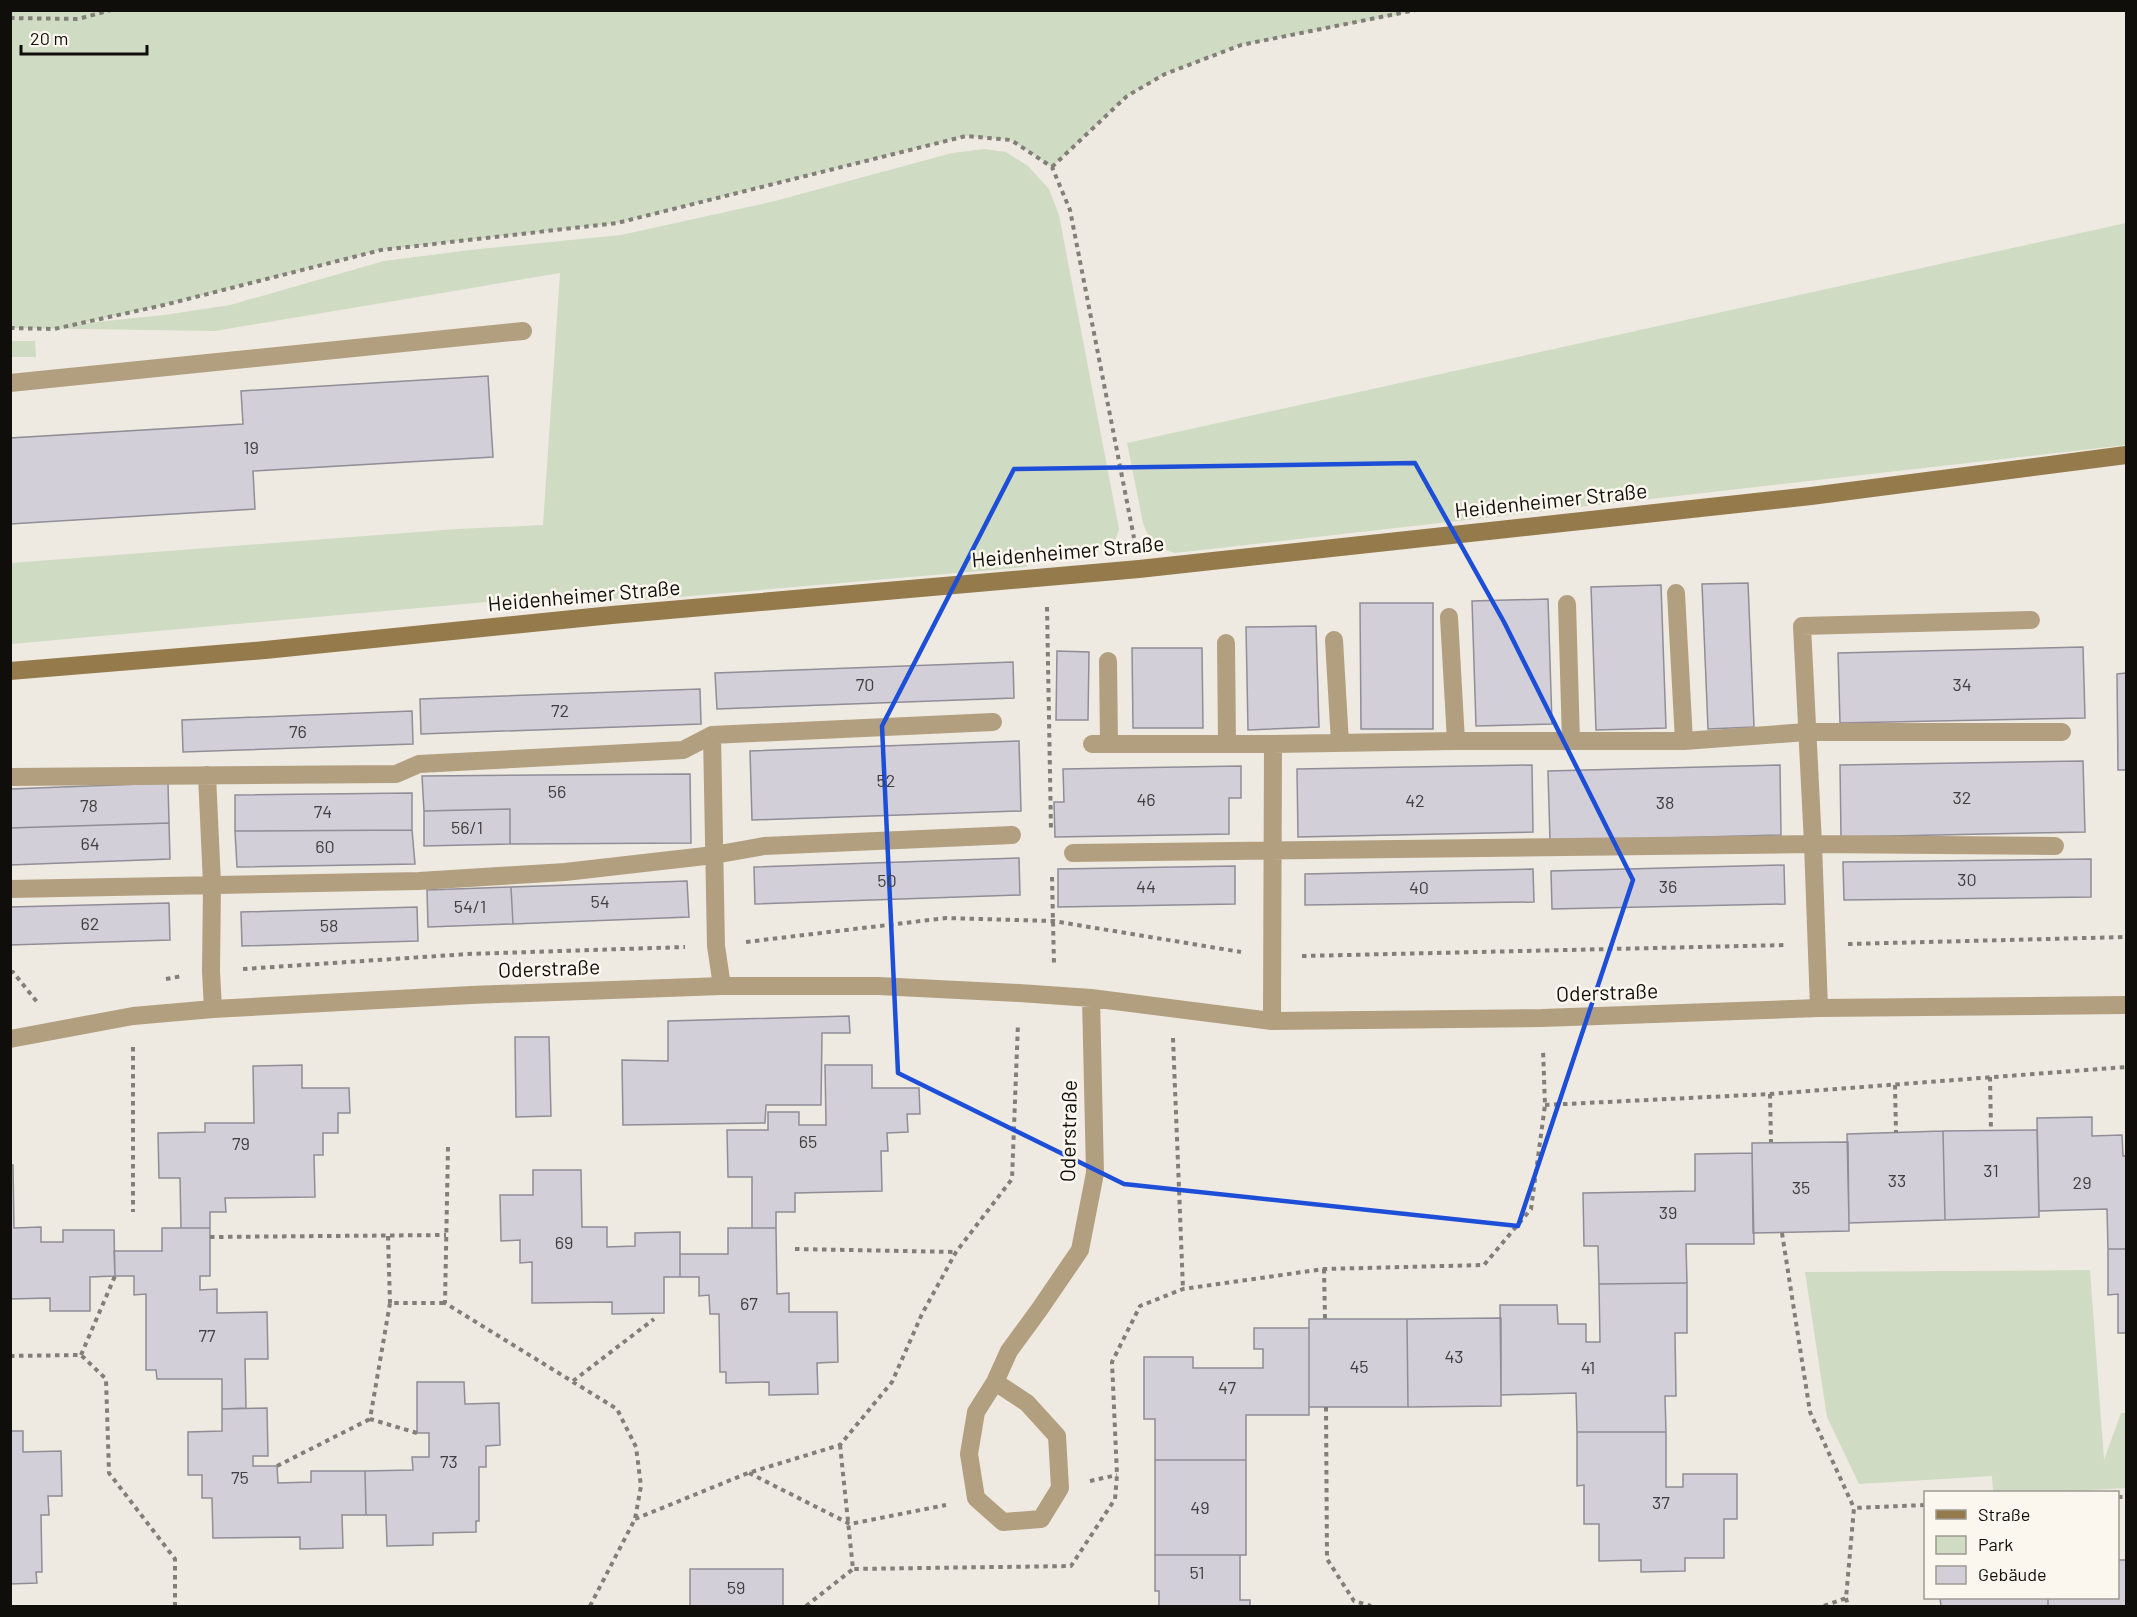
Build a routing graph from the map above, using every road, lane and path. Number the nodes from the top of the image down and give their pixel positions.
1 (111, 10) edge
2 (1394, 10) edge
3 (1416, 10) edge
4 (1388, 17) junction
5 (10, 18) edge
6 (1052, 167) junction
7 (10, 328) edge
8 (523, 332) dead end
9 (10, 383) edge
10 (2127, 455) edge
11 (1139, 569) junction
12 (1046, 577) junction
13 (1676, 593) dead end
14 (1567, 604) dead end
15 (1449, 617) dead end
16 (2031, 620) dead end
17 (1334, 640) dead end
18 (1226, 643) dead end
19 (1108, 661) dead end
20 (10, 671) edge
21 (1049, 697) dead end
22 (993, 722) dead end
23 (1807, 732) junction
24 (2062, 732) dead end
25 (712, 735) junction
26 (1455, 741) junction
27 (1571, 741) junction
28 (1684, 741) junction
29 (1340, 743) junction
30 (1227, 744) junction
31 (1273, 744) junction
32 (207, 775) junction
33 (10, 777) edge
34 (1012, 835) dead end
35 (1813, 844) junction
36 (2055, 846) dead end
37 (1272, 850) junction
38 (1073, 853) dead end
39 (714, 855) junction
40 (212, 884) junction
41 (10, 889) edge
42 (2127, 937) edge
43 (1817, 944) junction
44 (716, 946) junction
45 (1273, 957) junction
46 (211, 971) junction
47 (10, 972) edge
48 (164, 979) dead end
49 (722, 986) junction
50 (1019, 993) junction
51 (1091, 998) junction
52 (48, 1000) dead end
53 (2127, 1005) edge
54 (1172, 1008) junction
55 (1819, 1008) junction
56 (213, 1009) junction
57 (133, 1016) junction
58 (1542, 1018) junction
59 (1272, 1021) junction
60 (10, 1039) edge
61 (2127, 1067) edge
62 (1990, 1077) junction
63 (1895, 1085) junction
64 (1770, 1094) junction
65 (1545, 1105) junction
66 (1991, 1130) dead end
67 (1896, 1132) dead end
68 (1771, 1142) dead end
69 (448, 1146) dead end
70 (134, 1212) dead end
71 (1782, 1233) dead end
72 (446, 1235) junction
73 (388, 1236) junction
74 (210, 1238) dead end
75 (795, 1249) dead end
76 (956, 1252) junction
77 (1324, 1269) junction
78 (114, 1276) dead end
79 (1183, 1289) junction
80 (390, 1303) junction
81 (445, 1303) junction
82 (654, 1319) dead end
83 (1325, 1319) dead end
84 (81, 1355) junction
85 (10, 1356) edge
86 (573, 1381) junction
87 (995, 1382) junction
88 (1326, 1407) dead end
89 (370, 1419) junction
90 (417, 1433) dead end
91 (840, 1445) junction
92 (277, 1466) dead end
93 (748, 1473) junction
94 (976, 1498) junction
95 (1924, 1505) edge
96 (1854, 1508) junction
97 (636, 1519) junction
98 (850, 1524) junction
99 (853, 1569) junction
100 (1846, 1598) junction
101 (175, 1606) edge
102 (590, 1606) edge
103 (806, 1606) edge
104 (1371, 1606) edge
105 (1824, 1606) edge
106 (1848, 1606) edge

1 - 5 path
2 - 4 path
3 - 4 path
4 - 6 path
6 - 7 path
6 - 11 path
8 - 9 street
10 - 11 street, Heidenheimer Straße
11 - 12 street, Heidenheimer Straße
12 - 20 street, Heidenheimer Straße
12 - 21 path
13 - 28 street
14 - 27 street
15 - 26 street
16 - 23 street
17 - 29 street
18 - 30 street
19 - 30 street
22 - 25 street
23 - 24 street
23 - 28 street
23 - 35 street
25 - 32 street
25 - 39 street
26 - 27 street
26 - 29 street
27 - 28 street
29 - 31 street
30 - 31 street
31 - 37 street
32 - 33 street
32 - 40 street
34 - 39 street
35 - 36 street
35 - 37 street
35 - 43 street
37 - 38 street
37 - 45 street
39 - 40 street
39 - 44 street
40 - 41 street
40 - 46 street
42 - 43 path
43 - 45 path
43 - 55 street
44 - 45 path
44 - 46 path
44 - 49 street
45 - 59 street
46 - 48 path
46 - 56 street
47 - 52 path
49 - 50 street, Oderstraße
49 - 56 street, Oderstraße
50 - 51 street, Oderstraße
50 - 76 path
51 - 54 street, Oderstraße
51 - 87 street, Oderstraße
53 - 55 street, Oderstraße
54 - 59 street, Oderstraße
54 - 79 path
55 - 58 street, Oderstraße
56 - 57 street, Oderstraße
57 - 60 street, Oderstraße
57 - 70 path
58 - 59 street, Oderstraße
58 - 65 path
61 - 62 path
62 - 63 path
62 - 66 path
63 - 64 path
63 - 67 path
64 - 65 path
64 - 68 path
65 - 77 path
69 - 72 path
71 - 96 path
72 - 73 path
72 - 81 path
73 - 74 path
73 - 80 path
75 - 76 path
76 - 91 path
77 - 79 path
77 - 83 path
78 - 84 path
79 - 99 path
80 - 81 path
80 - 89 path
81 - 86 path
82 - 86 path
84 - 85 path
84 - 101 path
86 - 97 path
87 - 94 street, Oderstraße
87 - 94 street
88 - 104 path
89 - 90 path
89 - 92 path
91 - 93 path
91 - 98 path
93 - 97 path
93 - 98 path
94 - 98 path
95 - 96 path
96 - 100 path
97 - 102 path
98 - 99 path
99 - 103 path
100 - 105 path
100 - 106 path

